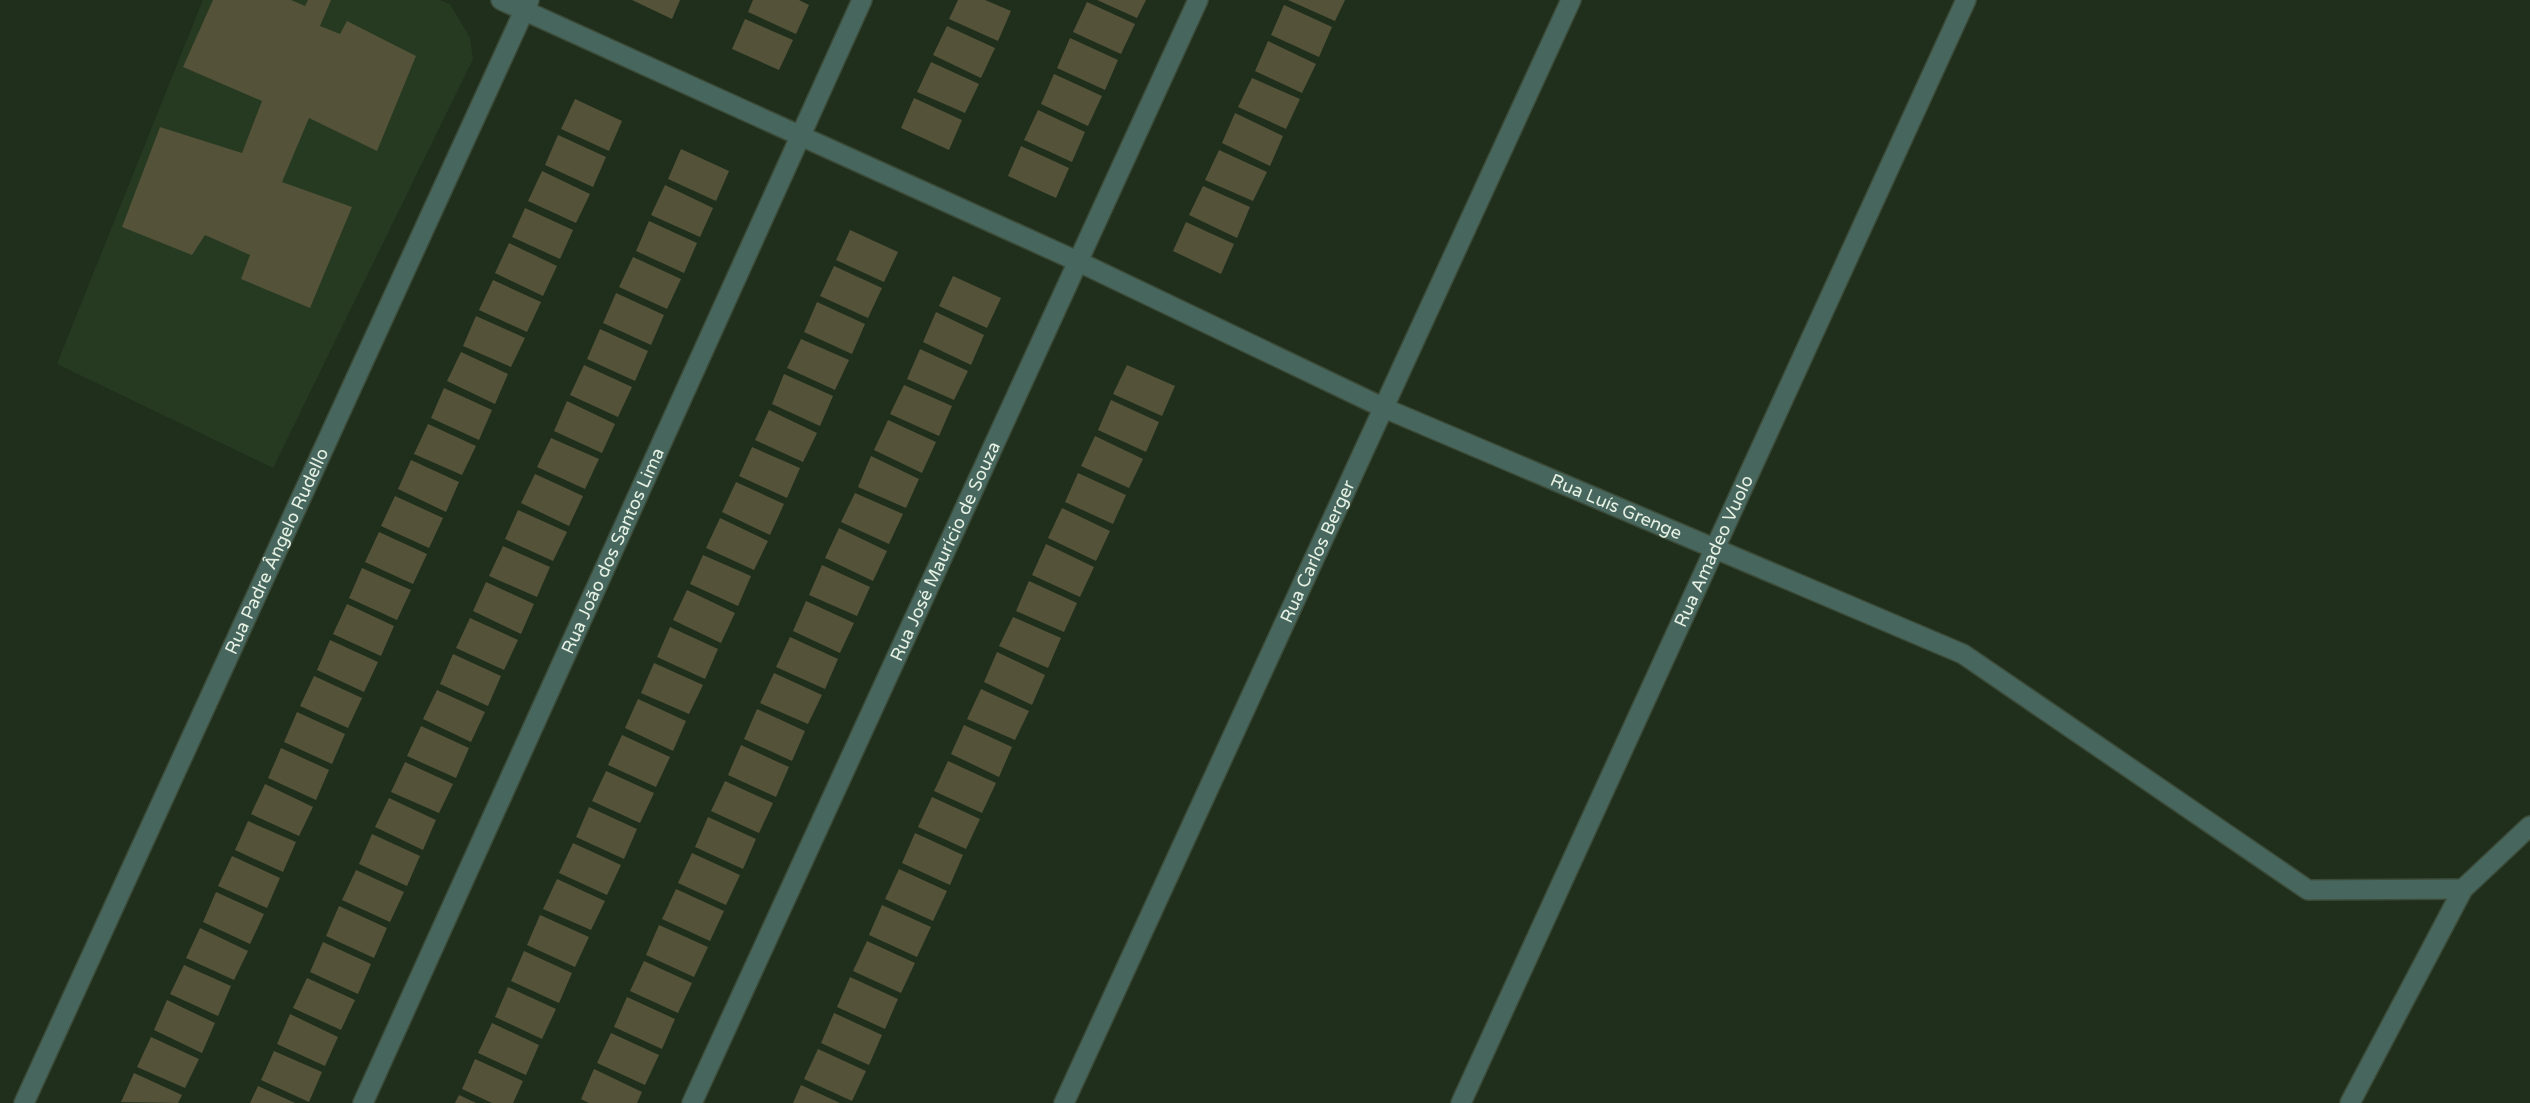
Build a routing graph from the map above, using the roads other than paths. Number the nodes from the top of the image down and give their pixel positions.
1 (501, 0) edge
2 (862, 0) edge
3 (1198, 0) edge
4 (1571, 0) edge
5 (1966, 0) edge
6 (527, 6) edge
7 (801, 136) junction
8 (1079, 262) junction
9 (1384, 408) junction
10 (1714, 547) junction
11 (2530, 826) edge
12 (2463, 889) junction
13 (24, 1103) edge
14 (363, 1103) edge
15 (692, 1103) edge
16 (1064, 1103) edge
17 (1461, 1103) edge
18 (2350, 1103) edge

1 - 6 street, Rua Luís Grenge
2 - 7 street, Rua João dos Santos Lima
3 - 8 street, Rua José Maurício de Souza
4 - 9 street, Rua Carlos Berger
5 - 10 street, Rua Amadeo Vuolo
6 - 7 street, Rua Luís Grenge
6 - 13 street, Rua Padre Ângelo Rudello
7 - 8 street, Rua Luís Grenge
7 - 14 street, Rua João dos Santos Lima
8 - 9 street, Rua Luís Grenge
8 - 15 street, Rua José Maurício de Souza
9 - 10 street, Rua Luís Grenge
9 - 16 street, Rua Carlos Berger
10 - 12 street, Rua Luís Grenge
10 - 17 street, Rua Amadeo Vuolo
11 - 12 street
12 - 18 street

